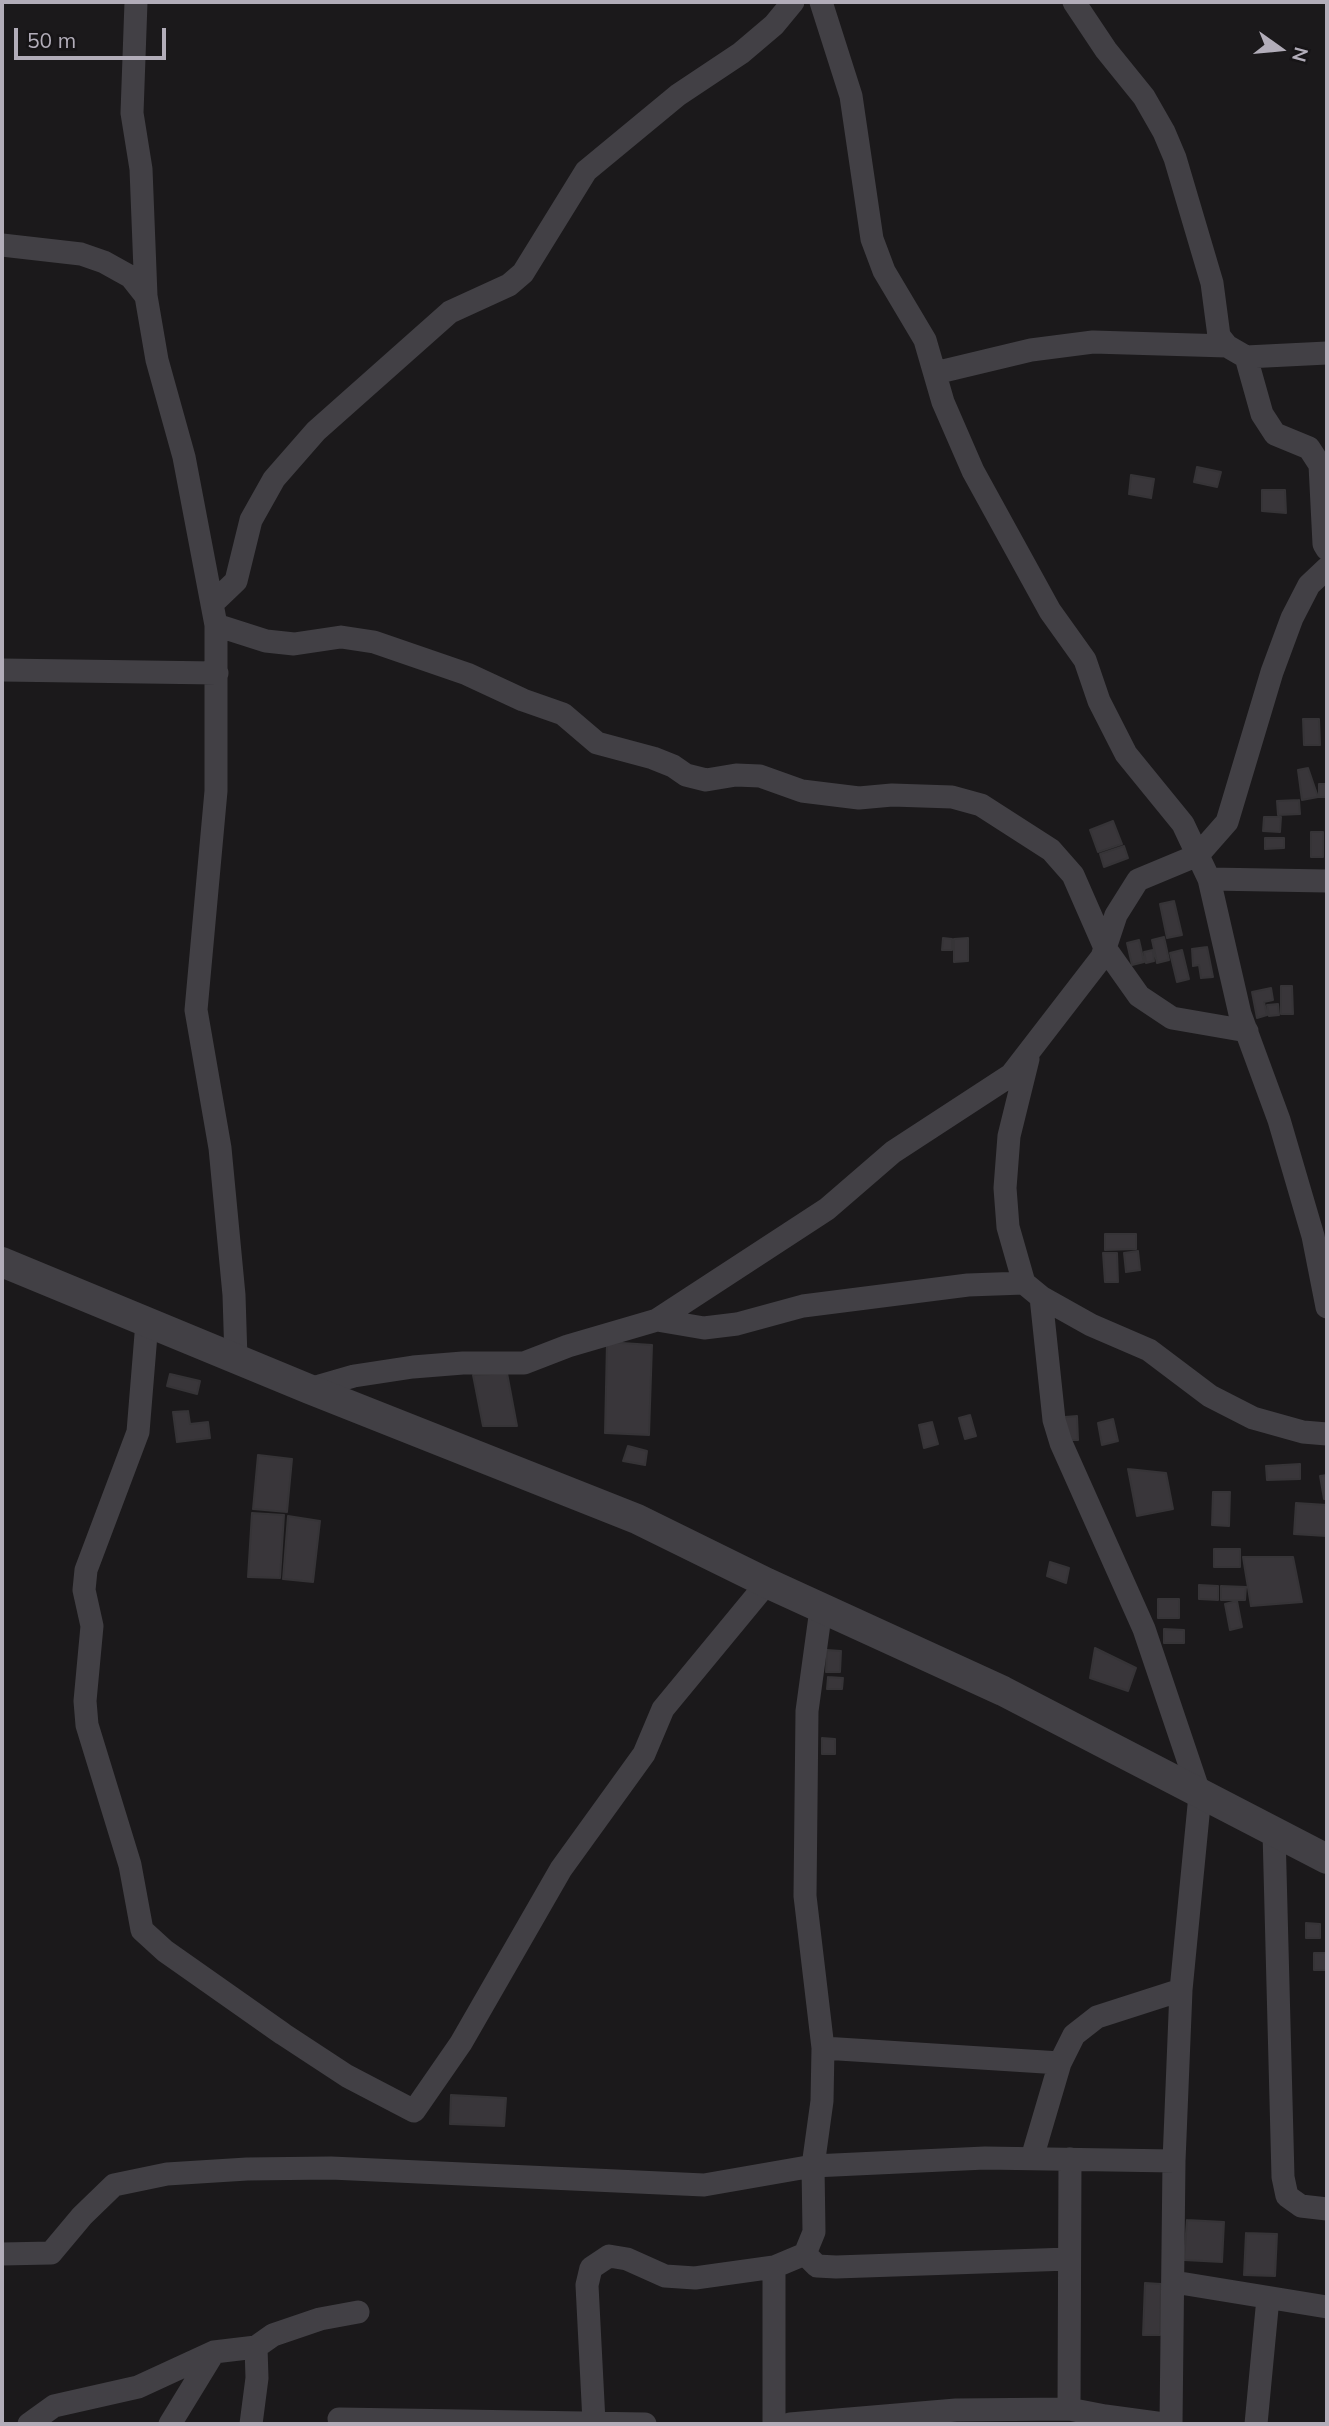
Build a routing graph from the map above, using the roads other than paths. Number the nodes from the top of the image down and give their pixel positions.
1 (136, 2) edge
2 (793, 2) edge
3 (821, 2) edge
4 (1074, 2) edge
5 (2, 245) edge
6 (146, 296) junction
7 (1236, 351) junction
8 (1327, 353) edge
9 (935, 373) junction
10 (1327, 549) edge
11 (1327, 568) edge
12 (214, 614) junction
13 (2, 670) edge
14 (217, 673) junction
15 (1198, 855) junction
16 (1209, 879) junction
17 (1327, 881) edge
18 (1105, 948) junction
19 (1247, 1031) junction
20 (1030, 1053) junction
21 (1320, 1235) edge
22 (2, 1262) edge
23 (1033, 1290) junction
24 (1327, 1307) edge
25 (657, 1320) junction
26 (147, 1322) junction
27 (236, 1359) junction
28 (309, 1389) junction
29 (1327, 1434) edge
30 (766, 1583) junction
31 (821, 1609) junction
32 (1200, 1795) junction
33 (1273, 1832) junction
34 (1327, 1859) edge
35 (1181, 1990) junction
36 (823, 2048) junction
37 (1060, 2063) junction
38 (1032, 2158) junction
39 (1070, 2159) junction
40 (1174, 2161) junction
41 (813, 2166) junction
42 (1327, 2209) edge
43 (2, 2254) edge
44 (806, 2254) junction
45 (1069, 2259) junction
46 (774, 2267) junction
47 (1174, 2283) junction
48 (1268, 2298) junction
49 (1327, 2307) edge
50 (358, 2312) dead end
51 (256, 2347) junction
52 (214, 2352) junction
53 (1069, 2409) junction
54 (956, 2417) edge
55 (339, 2419) dead end
56 (1103, 2420) edge
57 (594, 2422) junction
58 (29, 2424) edge
59 (170, 2424) edge
60 (251, 2424) edge
61 (645, 2424) edge
62 (774, 2424) edge
63 (790, 2424) edge
64 (1164, 2424) edge
65 (1171, 2424) edge
66 (1256, 2424) edge

1 - 6 street
2 - 12 street
3 - 9 street
4 - 7 street
5 - 6 street
6 - 12 street
7 - 8 street
7 - 9 street
7 - 10 street
9 - 15 street
11 - 15 street
12 - 14 street
12 - 18 street
13 - 14 street
14 - 27 street
15 - 16 street
15 - 18 street
16 - 17 street
16 - 19 street
18 - 19 street
18 - 20 street
19 - 21 street
20 - 23 street
20 - 25 street
21 - 24 street
22 - 26 street
23 - 25 street
23 - 29 street
23 - 32 street
25 - 28 street
26 - 27 street
26 - 30 street
27 - 28 street
28 - 30 street
30 - 31 street
31 - 32 street
31 - 36 street
32 - 33 street
32 - 35 street
33 - 34 street
33 - 42 street
35 - 37 street
35 - 40 street
36 - 37 street
36 - 41 street
37 - 38 street
38 - 39 street
38 - 41 street
39 - 40 street
39 - 45 street
40 - 47 street
41 - 43 street
41 - 44 street
44 - 45 street
44 - 46 street
45 - 53 street
46 - 57 street
46 - 62 street
47 - 48 street
47 - 65 street
48 - 49 street
48 - 66 street
50 - 51 street
51 - 52 street
51 - 60 street
52 - 58 street
52 - 59 street
53 - 54 street
53 - 56 street
54 - 63 street
55 - 57 street
56 - 64 street
57 - 61 street

